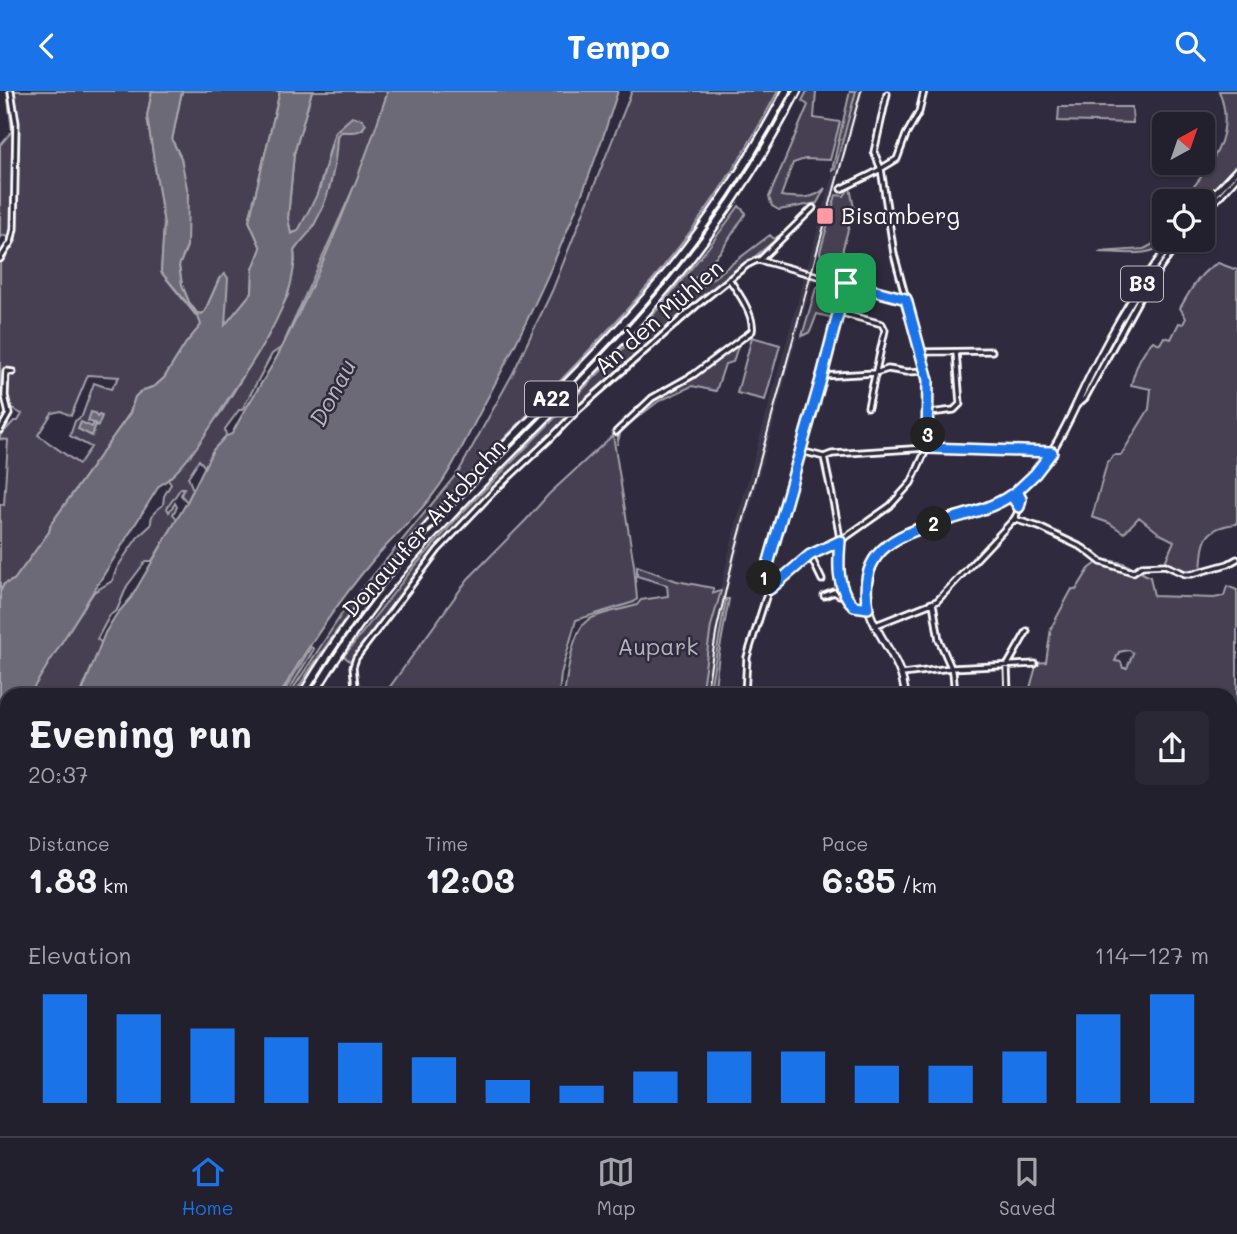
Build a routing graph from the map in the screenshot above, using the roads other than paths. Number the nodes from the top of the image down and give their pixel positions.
1 (11, 91) edge
2 (786, 91) edge
3 (797, 91) edge
4 (924, 91) edge
5 (887, 94) dead end
6 (881, 169) junction
7 (1237, 170) edge
8 (1233, 179) edge
9 (841, 189) dead end
10 (1215, 195) edge
11 (1215, 200) edge
12 (813, 208) dead end
13 (1166, 252) edge
14 (1172, 252) edge
15 (0, 259) edge
16 (760, 260) junction
17 (729, 279) junction
18 (846, 283) junction
19 (906, 299) junction
20 (838, 311) junction
21 (992, 351) dead end
22 (921, 352) junction
23 (956, 352) junction
24 (927, 371) junction
25 (13, 372) dead end
26 (875, 373) junction
27 (822, 376) junction
28 (1075, 406) junction
29 (868, 407) dead end
30 (929, 413) junction
31 (0, 431) edge
32 (616, 432) dead end
33 (927, 448) junction
34 (801, 451) junction
35 (1052, 452) junction
36 (824, 457) junction
37 (1014, 493) junction
38 (1014, 519) junction
39 (840, 541) junction
40 (810, 555) junction
41 (1237, 559) edge
42 (822, 580) dead end
43 (770, 589) junction
44 (845, 595) junction
45 (824, 596) dead end
46 (933, 603) junction
47 (868, 608) junction
48 (874, 626) junction
49 (1027, 631) dead end
50 (1035, 664) dead end
51 (1007, 666) junction
52 (951, 668) junction
53 (902, 674) junction
54 (306, 688) edge
55 (318, 688) edge
56 (355, 688) edge
57 (745, 688) edge
58 (904, 688) edge
59 (954, 688) edge
60 (1007, 688) edge

1 - 15 street
2 - 54 highway, Donauufer Autobahn / A22
3 - 55 highway, Donauufer Autobahn / A22
4 - 6 street
5 - 6 street
6 - 9 street
6 - 19 street
7 - 8 main road
8 - 10 main road
8 - 11 street
12 - 16 street
13 - 28 main road, B3
14 - 28 street
16 - 17 street, An den Mühlen
16 - 18 street, An den Mühlen
17 - 32 street
17 - 56 street, An den Mühlen
18 - 19 street, An den Mühlen
18 - 20 street
19 - 22 street
20 - 26 street
20 - 27 street
21 - 23 street
22 - 23 street
22 - 24 street
23 - 30 street
24 - 26 street
24 - 30 street
25 - 31 street
26 - 27 street
26 - 29 street
27 - 34 street
28 - 35 main road, B3
30 - 33 street
33 - 35 street
33 - 36 street
33 - 39 street
34 - 36 street
34 - 43 street
35 - 37 main road, B3
36 - 39 street
37 - 38 street
37 - 47 main road, B3
38 - 41 street
38 - 46 street
39 - 40 street
39 - 44 street
40 - 42 street
40 - 43 street
43 - 57 street
44 - 45 street
44 - 47 street
46 - 48 street
46 - 52 street
47 - 48 main road, B3
48 - 53 main road, B3
49 - 51 street
50 - 51 street
51 - 52 street
51 - 60 street
52 - 53 street
52 - 59 street
53 - 58 main road, B3

